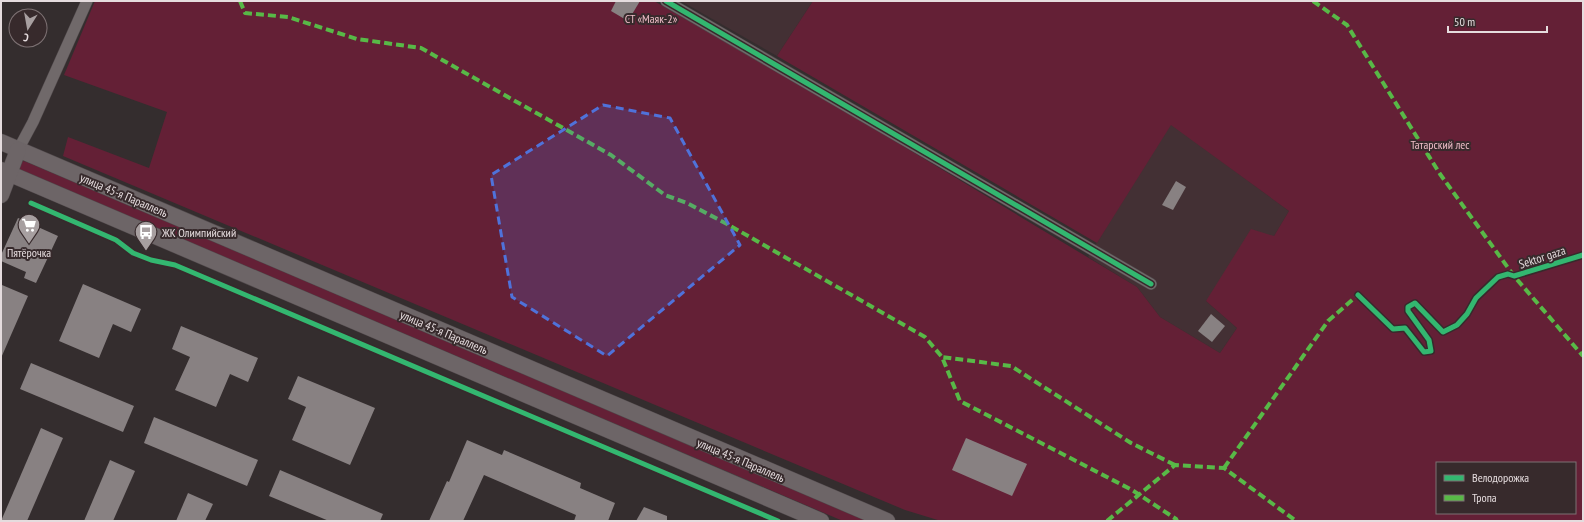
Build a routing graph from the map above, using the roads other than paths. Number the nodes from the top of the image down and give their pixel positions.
1 (86, 1) edge
2 (666, 1) edge
3 (1, 142) edge
4 (18, 150) junction
5 (5, 172) edge
6 (1, 195) edge
7 (1151, 284) dead end
8 (821, 521) edge
9 (887, 521) edge

1 - 4 street
2 - 7 street
3 - 4 main road, улица 45-я Параллель
4 - 5 main road
4 - 9 main road, улица 45-я Параллель
5 - 6 main road
5 - 8 main road, улица 45-я Параллель

